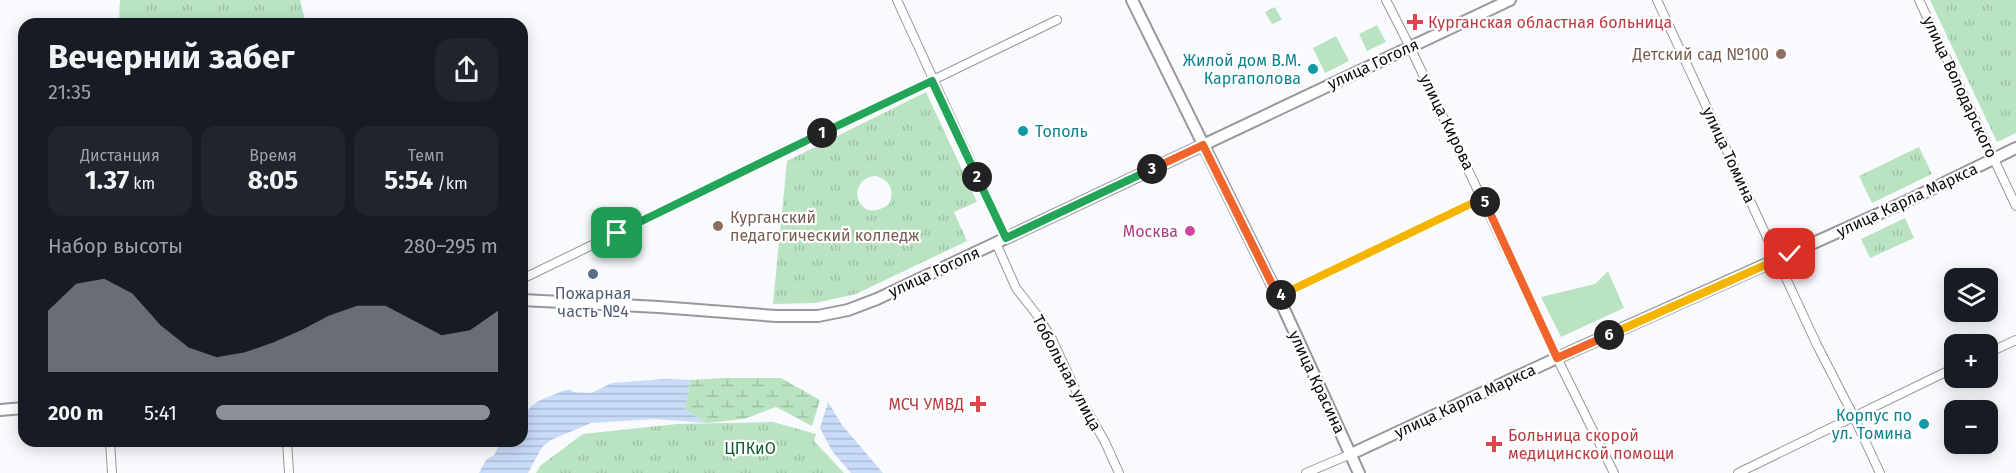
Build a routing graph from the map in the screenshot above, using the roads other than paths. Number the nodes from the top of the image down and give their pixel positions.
1 (897, 0) edge
2 (1132, 0) edge
3 (1386, 0) edge
4 (1510, 0) edge
5 (1657, 0) edge
6 (1919, 0) edge
7 (1056, 20) dead end
8 (1410, 46) junction
9 (932, 81) junction
10 (1203, 145) junction
11 (2016, 148) edge
12 (1994, 159) junction
13 (1483, 198) junction
14 (2016, 206) edge
15 (1001, 240) junction
16 (1777, 260) junction
17 (528, 276) edge
18 (1278, 296) junction
19 (528, 300) edge
20 (2016, 340) edge
21 (1998, 348) edge
22 (1557, 358) junction
23 (1944, 373) edge
24 (18, 408) edge
25 (0, 410) edge
26 (1854, 417) junction
27 (110, 447) edge
28 (287, 447) edge
29 (1351, 454) junction
30 (112, 473) edge
31 (289, 473) edge
32 (1119, 473) edge
33 (1306, 473) edge
34 (1359, 473) edge
35 (1614, 473) edge
36 (1738, 473) edge
37 (1880, 473) edge

1 - 9 street, Тобольная улица
2 - 10 main road, улица Красина
3 - 8 street, улица Кирова
4 - 8 main road, улица Гоголя
5 - 16 street, улица Томина
6 - 12 street, улица Володарского
7 - 9 street
8 - 10 main road, улица Гоголя
8 - 13 street, улица Кирова
9 - 15 street, Тобольная улица
9 - 17 street
10 - 15 main road, улица Гоголя
10 - 18 main road, улица Красина
11 - 12 main road, улица Карла Маркса
12 - 14 street, улица Володарского
12 - 16 main road, улица Карла Маркса
13 - 18 street
13 - 22 street, улица Кирова
15 - 19 main road, улица Гоголя
15 - 32 street, Тобольная улица
16 - 22 main road, улица Карла Маркса
16 - 26 street, улица Томина
18 - 29 main road, улица Красина
20 - 21 street
22 - 29 main road, улица Карла Маркса
22 - 35 street, улица Кирова
23 - 26 street
24 - 25 main road
26 - 36 street
26 - 37 street, улица Томина
27 - 30 street
28 - 31 street
29 - 33 street, улица Карла Маркса
29 - 34 main road, улица Красина

